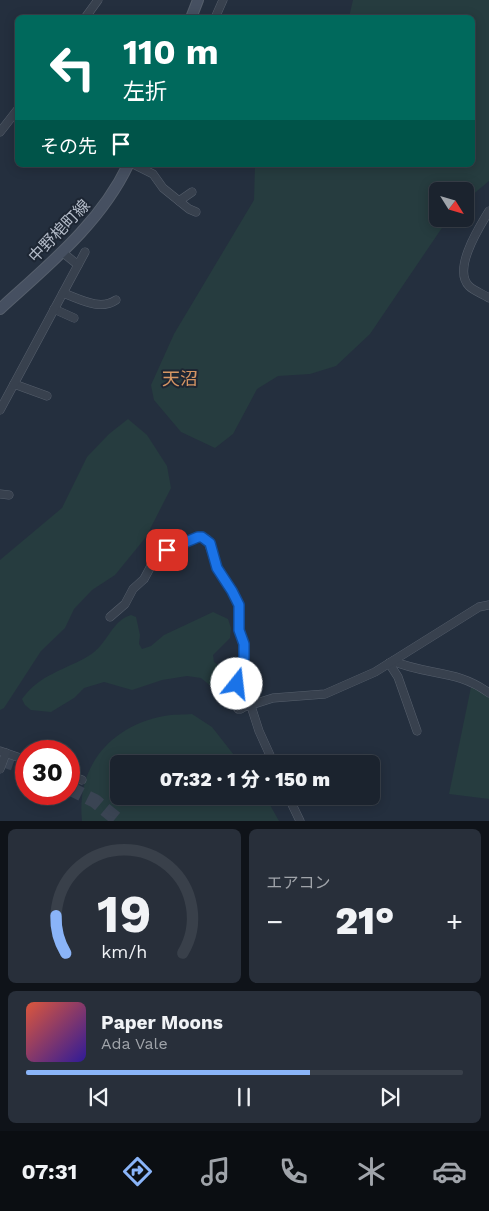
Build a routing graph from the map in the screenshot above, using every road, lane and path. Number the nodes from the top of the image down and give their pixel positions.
1 (98, 0) edge
2 (198, 0) edge
3 (223, 0) edge
4 (87, 15) edge
5 (192, 15) edge
6 (216, 15) edge
7 (15, 113) edge
8 (0, 132) edge
9 (127, 167) edge
10 (139, 167) edge
11 (192, 192) dead end
12 (179, 201) junction
13 (489, 210) edge
14 (196, 212) dead end
15 (62, 252) junction
16 (85, 252) dead end
17 (78, 265) junction
18 (63, 293) junction
19 (489, 298) edge
20 (116, 300) dead end
21 (0, 309) edge
22 (54, 309) junction
23 (74, 318) dead end
24 (14, 384) junction
25 (48, 396) dead end
26 (0, 410) edge
27 (0, 494) edge
28 (9, 495) dead end
29 (489, 605) edge
30 (110, 617) dead end
31 (391, 662) junction
32 (489, 693) edge
33 (251, 706) junction
34 (417, 731) dead end
35 (3, 752) edge
36 (270, 755) edge
37 (15, 756) edge
38 (0, 769) edge
39 (292, 805) edge
40 (300, 821) edge

1 - 4 street
2 - 5 main road
3 - 6 street
7 - 8 street
9 - 15 main road, 中野梍町線
10 - 12 street
11 - 12 street
12 - 14 street
13 - 19 street
15 - 17 street
15 - 21 main road, 中野梍町線
16 - 17 street
17 - 18 street
18 - 20 street
18 - 22 street
22 - 23 street
22 - 24 street
24 - 25 street
24 - 26 street
27 - 28 street
29 - 31 street
30 - 33 street
31 - 32 street
31 - 33 street
31 - 34 street
33 - 36 street
35 - 37 street
35 - 38 street
39 - 40 street

